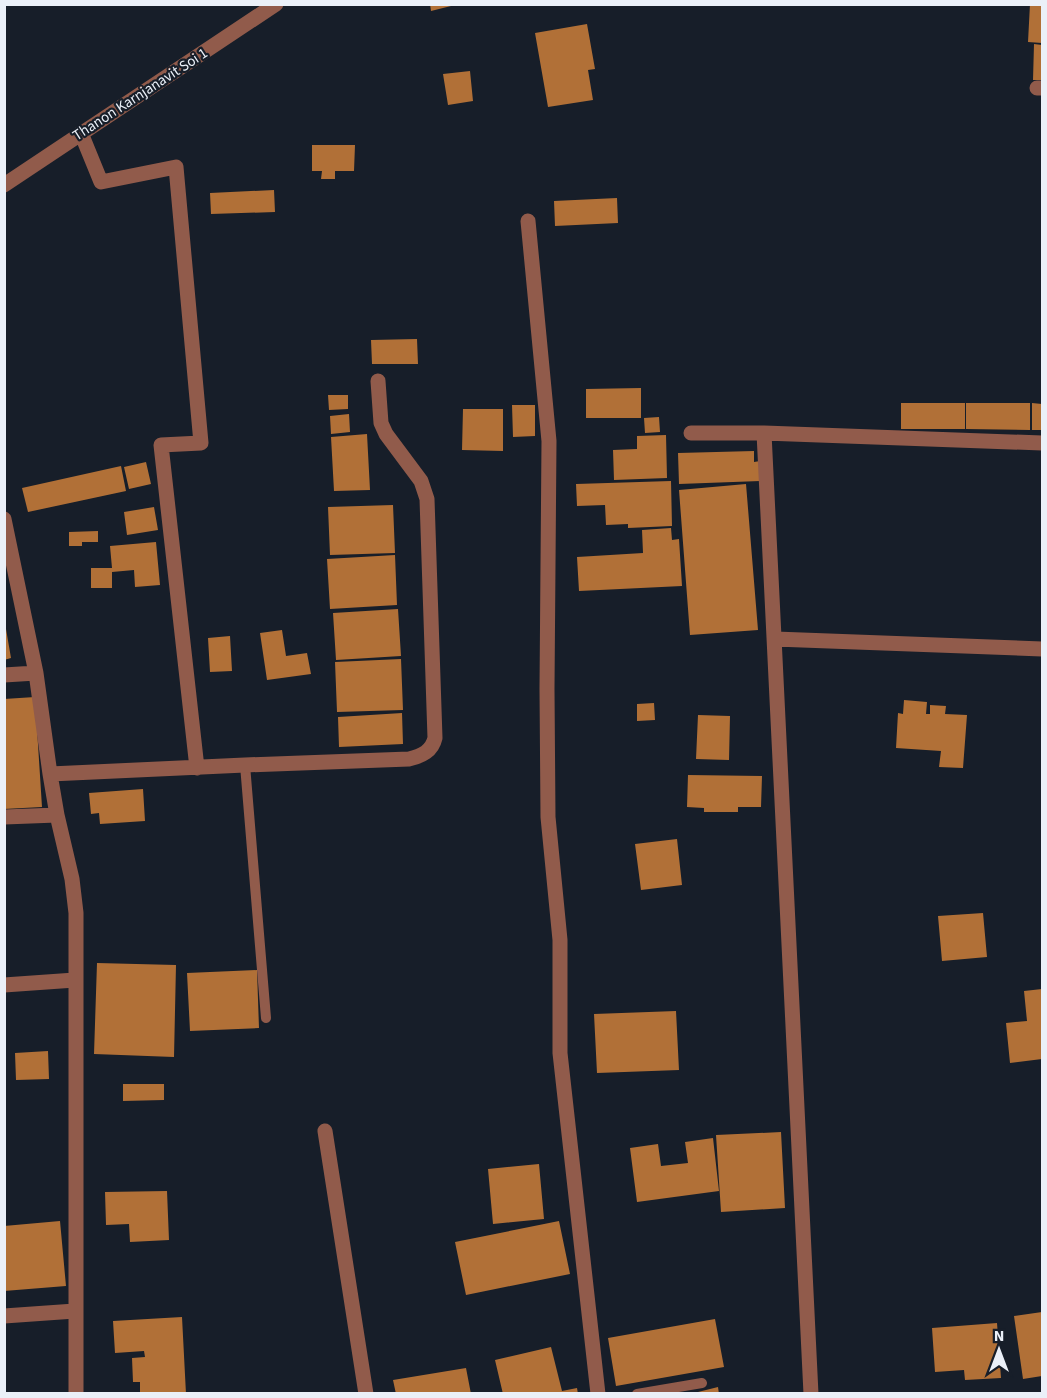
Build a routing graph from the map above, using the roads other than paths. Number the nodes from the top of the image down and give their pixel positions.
1 (276, 4) edge
2 (81, 133) junction
3 (4, 185) edge
4 (528, 221) dead end
5 (378, 381) dead end
6 (691, 433) dead end
7 (764, 433) junction
8 (1042, 443) edge
9 (4, 519) edge
10 (775, 639) junction
11 (1042, 649) edge
12 (36, 673) junction
13 (4, 675) edge
14 (245, 765) junction
15 (197, 768) junction
16 (50, 774) junction
17 (57, 815) junction
18 (4, 817) edge
19 (75, 980) junction
20 (4, 985) edge
21 (267, 1018) dead end
22 (325, 1131) dead end
23 (75, 1311) junction
24 (4, 1316) edge
25 (702, 1383) dead end
26 (76, 1394) edge
27 (366, 1394) edge
28 (598, 1394) edge
29 (637, 1394) edge
30 (811, 1394) edge

1 - 2 street, Thanon Karnjanavit Soi 1
2 - 3 street, Thanon Karnjanavit Soi 1
2 - 15 street
4 - 28 street
5 - 14 street
6 - 7 street
7 - 8 street
7 - 10 street
9 - 12 street
10 - 11 street
10 - 30 street
12 - 13 street
12 - 16 street
14 - 15 street
14 - 21 lane
15 - 16 street
16 - 17 street
17 - 18 street
17 - 19 street
19 - 20 street
19 - 23 street
22 - 27 street
23 - 24 street
23 - 26 street
25 - 29 lane

